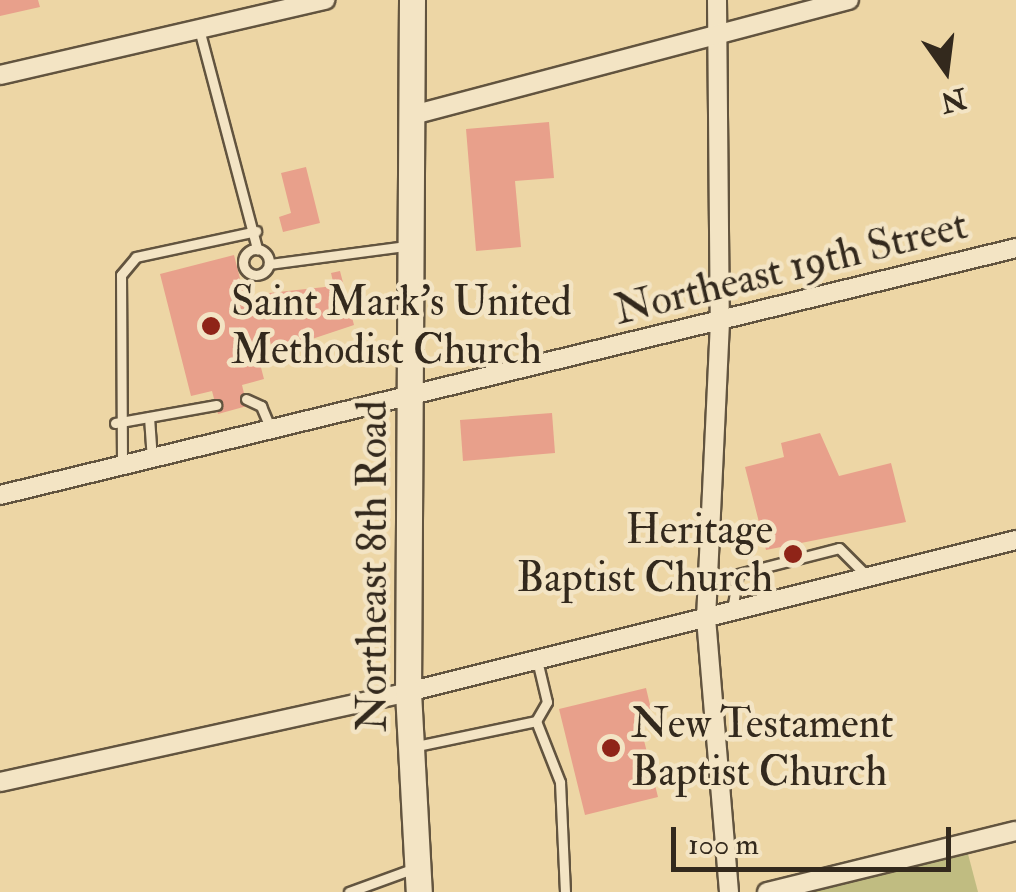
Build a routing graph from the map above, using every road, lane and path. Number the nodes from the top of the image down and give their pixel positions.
1 (325, 0) edge
2 (412, 0) edge
3 (717, 0) edge
4 (849, 0) edge
5 (198, 26) junction
6 (718, 32) junction
7 (0, 75) edge
8 (413, 115) junction
9 (256, 231) junction
10 (414, 245) junction
11 (256, 248) junction
12 (1016, 248) edge
13 (269, 264) junction
14 (720, 322) junction
15 (414, 396) junction
16 (246, 400) dead end
17 (216, 405) dead end
18 (149, 417) junction
19 (116, 423) junction
20 (270, 429) junction
21 (152, 456) junction
22 (122, 463) junction
23 (0, 495) edge
24 (1016, 540) edge
25 (868, 577) junction
26 (732, 611) junction
27 (706, 618) junction
28 (537, 660) junction
29 (408, 692) junction
30 (536, 721) junction
31 (411, 747) junction
32 (0, 782) edge
33 (1016, 831) edge
34 (419, 879) edge
35 (349, 892) edge
36 (564, 892) edge
37 (729, 892) edge
38 (767, 892) edge

1 - 5 street
2 - 8 main road, Northeast 8th Road
3 - 6 street
4 - 6 street
5 - 7 street
5 - 9 lane
6 - 8 street
6 - 14 street
8 - 10 main road, Northeast 8th Road
9 - 11 lane
9 - 19 lane
10 - 13 lane
10 - 15 main road, Northeast 8th Road
11 - 13 lane
11 - 13 lane
12 - 14 street, Northeast 19th Street
14 - 15 street, Northeast 19th Street
14 - 27 street
15 - 20 street, Northeast 19th Street
15 - 29 main road, Northeast 8th Road
16 - 20 lane
17 - 18 lane
18 - 19 lane
18 - 21 lane
19 - 22 lane
20 - 21 street, Northeast 19th Street
21 - 22 street, Northeast 19th Street
22 - 23 street, Northeast 19th Street
24 - 25 street
25 - 26 street
25 - 26 lane
26 - 27 street
27 - 28 street
27 - 37 street
28 - 29 street
28 - 30 lane
29 - 31 main road, Northeast 8th Road
29 - 32 street
30 - 31 lane
30 - 36 lane
31 - 34 main road, Northeast 8th Road
33 - 38 street
34 - 35 lane

